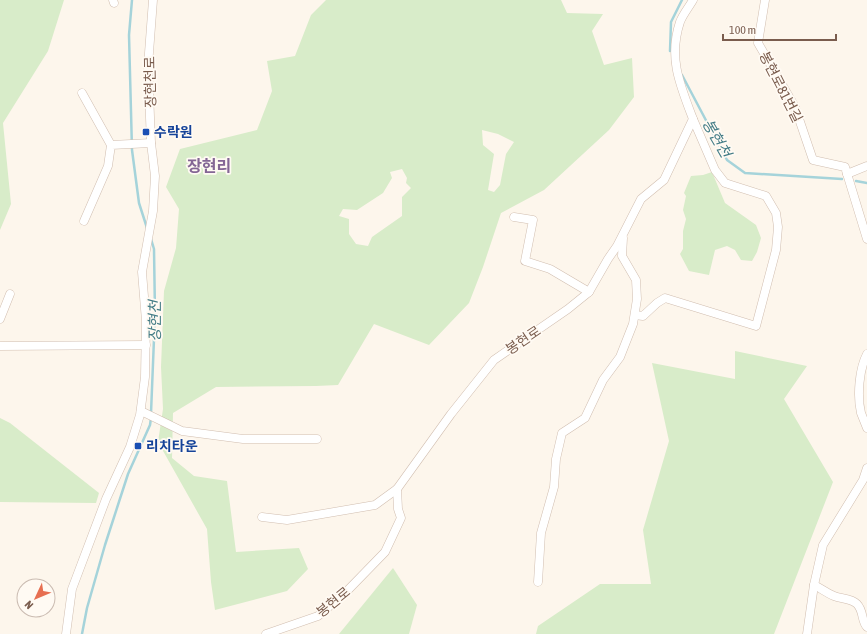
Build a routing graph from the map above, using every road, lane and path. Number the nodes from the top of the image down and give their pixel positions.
1 (153, 0) edge
2 (693, 0) edge
3 (765, 0) edge
4 (82, 93) dead end
5 (693, 119) junction
6 (151, 144) junction
7 (111, 145) junction
8 (867, 166) edge
9 (847, 174) junction
10 (514, 217) dead end
11 (84, 221) dead end
12 (623, 234) junction
13 (867, 240) edge
14 (589, 292) junction
15 (10, 294) dead end
16 (635, 315) junction
17 (0, 319) edge
18 (146, 345) junction
19 (0, 346) edge
20 (867, 354) edge
21 (143, 412) junction
22 (867, 428) edge
23 (317, 439) dead end
24 (867, 468) edge
25 (397, 489) junction
26 (262, 517) dead end
27 (538, 582) dead end
28 (814, 585) junction
29 (867, 627) edge
30 (66, 634) edge
31 (266, 634) edge
32 (807, 634) edge

1 - 6 street, 장현천로
2 - 5 street
3 - 9 street, 봉현로81번길
4 - 7 street
5 - 12 street, 봉현로
5 - 16 street
6 - 7 street
6 - 18 street, 장현천로
7 - 11 street
8 - 9 street
9 - 13 street
10 - 14 street
12 - 14 street, 봉현로
12 - 16 street
14 - 25 street, 봉현로
15 - 17 street
16 - 27 street
18 - 19 street
18 - 21 street, 장현천로
20 - 22 street
21 - 23 street
21 - 30 street, 장현천로
24 - 28 street
25 - 26 street
25 - 31 street, 봉현로
28 - 29 street
28 - 32 street

